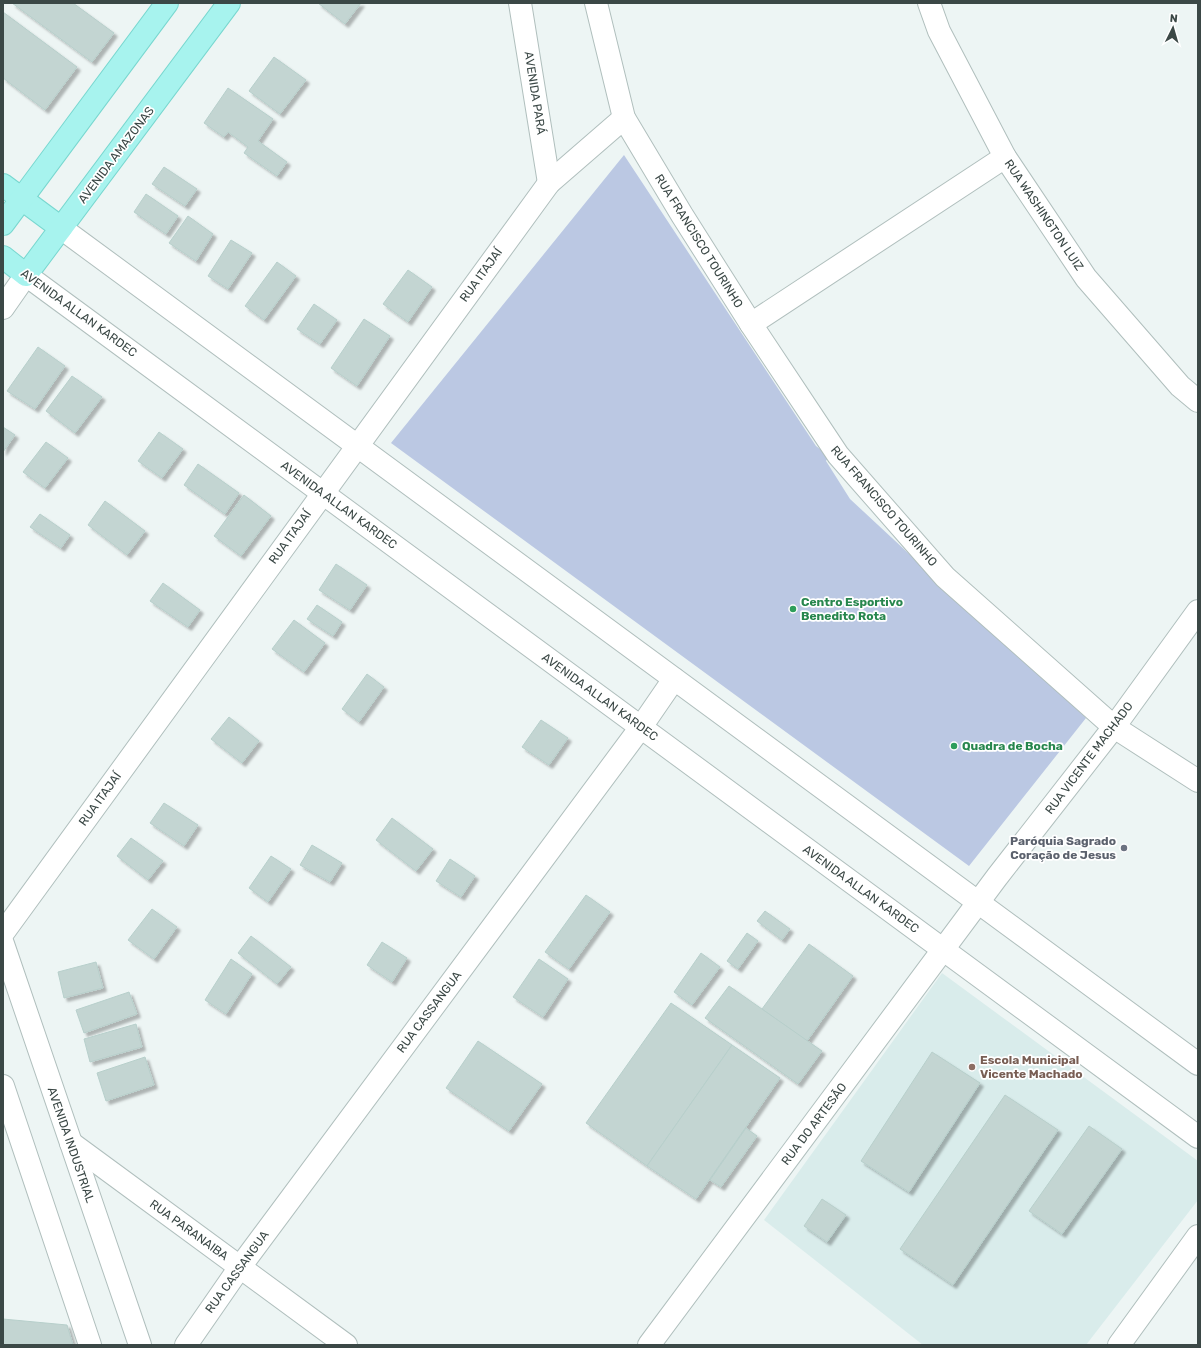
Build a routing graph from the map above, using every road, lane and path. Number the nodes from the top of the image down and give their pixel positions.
1 (167, 3) edge
2 (229, 3) edge
3 (520, 3) edge
4 (596, 3) edge
5 (929, 3) edge
6 (624, 118) junction
7 (1005, 157) junction
8 (549, 183) junction
9 (3, 185) edge
10 (22, 199) junction
11 (3, 224) edge
12 (61, 228) junction
13 (3, 258) edge
14 (26, 275) junction
15 (3, 308) edge
16 (751, 324) junction
17 (1198, 401) edge
18 (357, 446) junction
19 (323, 493) junction
20 (1198, 611) edge
21 (674, 679) junction
22 (641, 727) junction
23 (1114, 727) junction
24 (1198, 781) edge
25 (978, 902) junction
26 (3, 933) edge
27 (3, 944) edge
28 (944, 949) junction
29 (1198, 1064) edge
30 (3, 1086) edge
31 (1198, 1137) edge
32 (71, 1143) junction
33 (1198, 1236) edge
34 (240, 1267) junction
35 (90, 1345) edge
36 (140, 1345) edge
37 (186, 1345) edge
38 (346, 1345) edge
39 (649, 1345) edge
40 (1119, 1345) edge

1 - 10 main road
2 - 12 main road, AVENIDA AMAZONAS
3 - 8 street, AVENIDA PARÁ
4 - 6 street
5 - 7 street, RUA WASHINGTON LUIZ
6 - 8 street, RUA ITAJAÍ
6 - 16 street, RUA FRANCISCO TOURINHO
7 - 16 street
7 - 17 street, RUA WASHINGTON LUIZ
8 - 18 street, RUA ITAJAÍ
9 - 10 main road
10 - 11 main road
10 - 12 main road
12 - 14 main road, AVENIDA AMAZONAS
12 - 18 street
13 - 14 main road, AVENIDA ALLAN KARDEC
14 - 15 street, AVENIDA AMAZONAS
14 - 19 street, AVENIDA ALLAN KARDEC
16 - 23 street, RUA FRANCISCO TOURINHO
18 - 19 street, RUA ITAJAÍ
18 - 21 street
19 - 22 street, AVENIDA ALLAN KARDEC
19 - 26 street, RUA ITAJAÍ
20 - 23 street, RUA VICENTE MACHADO
21 - 22 street, RUA CASSANGUA
21 - 25 street
22 - 28 street, AVENIDA ALLAN KARDEC
22 - 34 street, RUA CASSANGUA
23 - 24 street, RUA FRANCISCO TOURINHO
23 - 25 street, RUA VICENTE MACHADO
25 - 28 street, RUA DO ARTESÃO
25 - 29 street
27 - 32 street, AVENIDA INDUSTRIAL
28 - 31 street, AVENIDA ALLAN KARDEC
28 - 39 street, RUA DO ARTESÃO
30 - 35 street
32 - 34 street, RUA PARANAIBA
32 - 36 street, AVENIDA INDUSTRIAL
33 - 40 street
34 - 37 street, RUA CASSANGUA
34 - 38 street, RUA PARANAIBA

